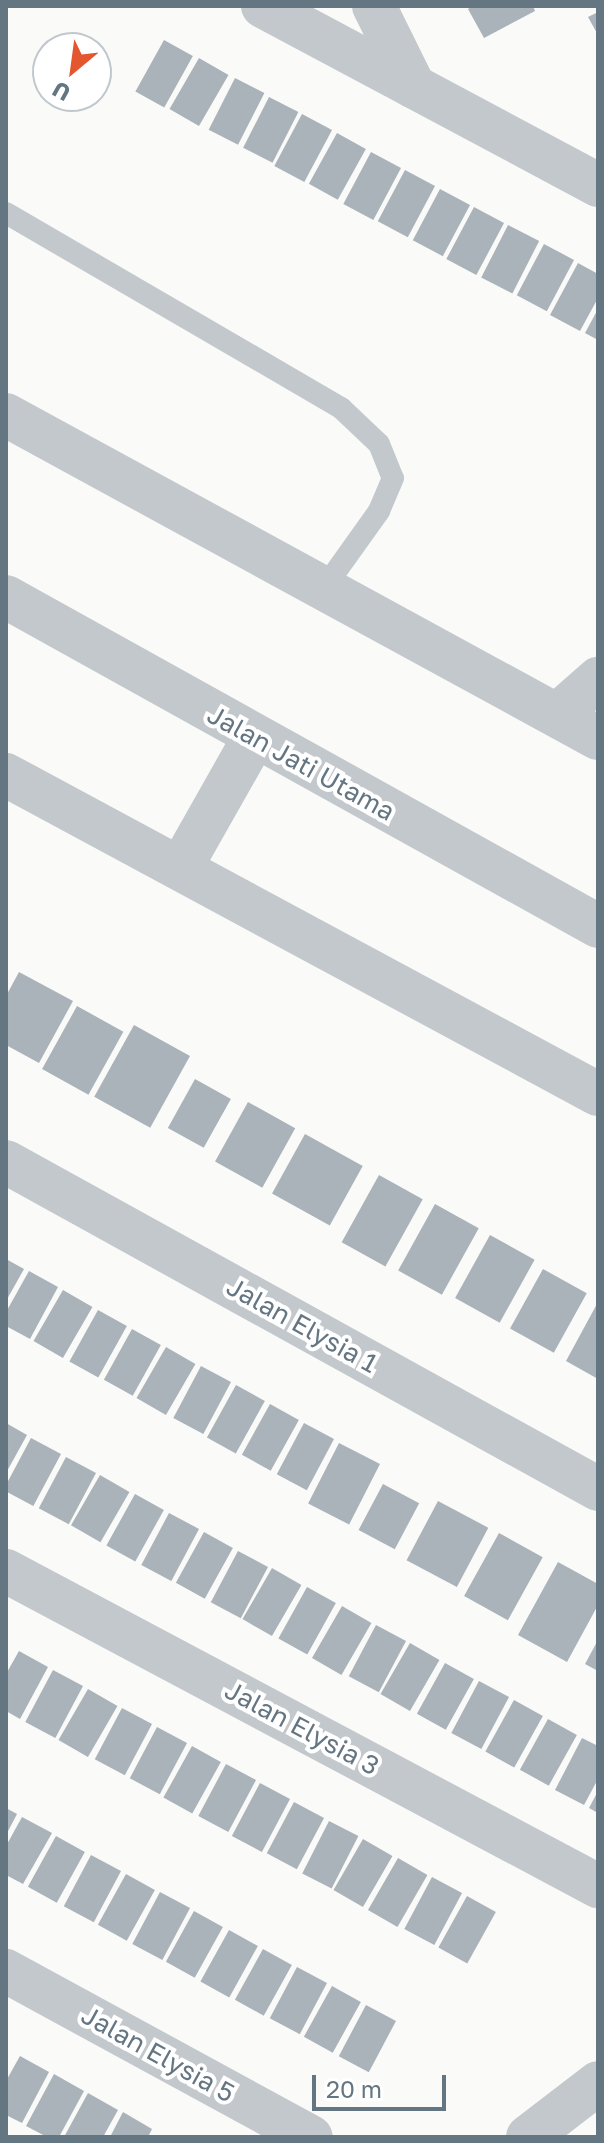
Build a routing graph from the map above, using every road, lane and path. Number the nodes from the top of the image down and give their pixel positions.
1 (263, 6) edge
2 (374, 6) edge
3 (414, 87) junction
4 (598, 185) edge
5 (6, 213) edge
6 (6, 415) edge
7 (324, 588) junction
8 (9, 602) edge
9 (598, 679) edge
10 (557, 715) junction
11 (254, 738) junction
12 (598, 738) edge
13 (6, 775) edge
14 (181, 867) junction
15 (598, 926) edge
16 (598, 1094) edge
17 (6, 1162) edge
18 (598, 1489) edge
19 (6, 1571) edge
20 (598, 1886) edge
21 (6, 1971) edge
22 (598, 2083) edge
23 (311, 2137) edge
24 (528, 2137) edge

1 - 3 street
2 - 3 street
3 - 4 street
5 - 7 lane
6 - 7 street
7 - 10 street
8 - 11 street, Jalan Jati Utama
9 - 10 street
10 - 12 street
11 - 14 street
11 - 15 street, Jalan Jati Utama
13 - 14 street
14 - 16 street
17 - 18 street, Jalan Elysia 1
19 - 20 street, Jalan Elysia 3
21 - 23 street, Jalan Elysia 5
22 - 24 street

